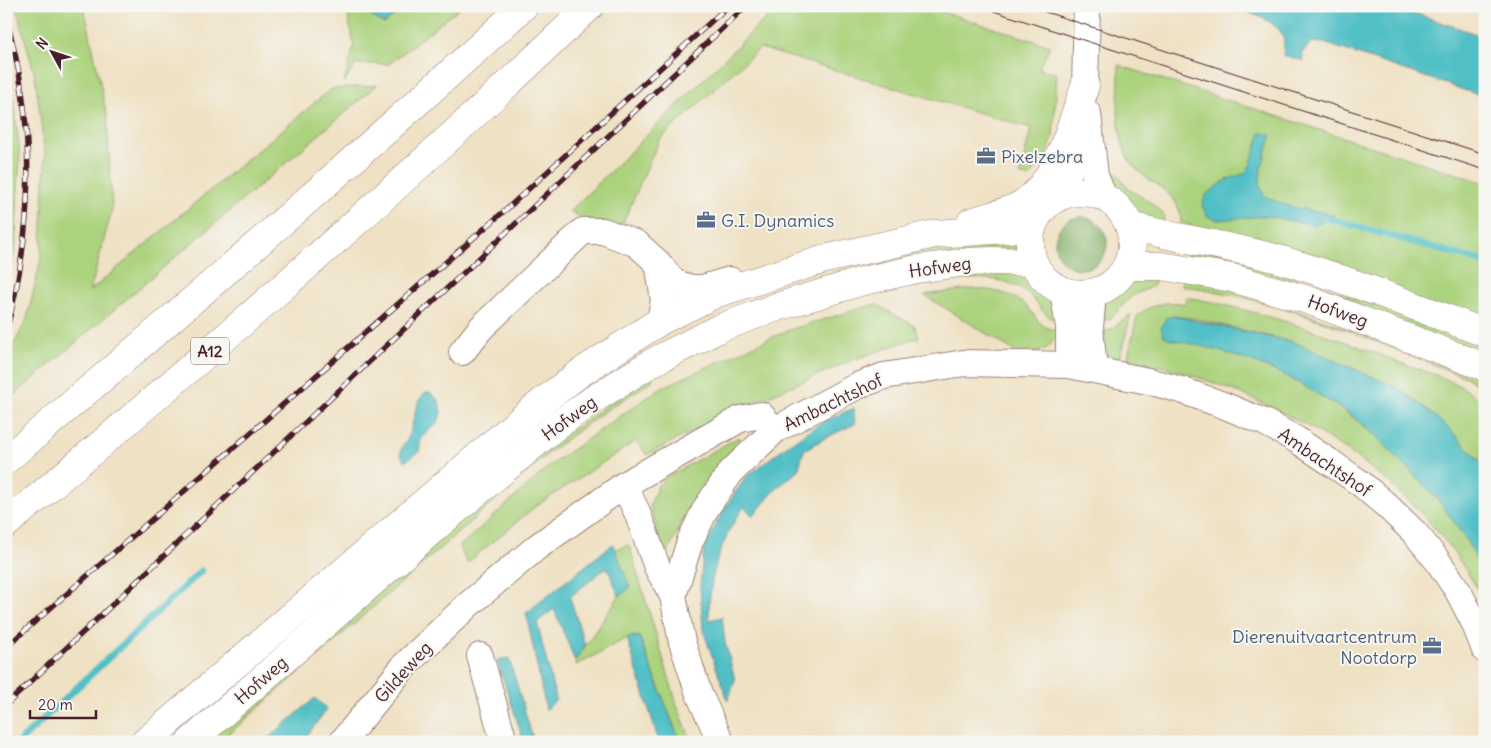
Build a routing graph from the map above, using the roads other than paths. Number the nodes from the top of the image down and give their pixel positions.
1 (524, 6) edge
2 (590, 6) edge
3 (1087, 6) edge
4 (1085, 86) junction
5 (1065, 194) junction
6 (1102, 195) junction
7 (1033, 224) junction
8 (1130, 226) junction
9 (935, 234) junction
10 (1033, 262) junction
11 (658, 263) junction
12 (1127, 266) junction
13 (760, 279) junction
14 (1063, 291) junction
15 (1094, 293) junction
16 (660, 321) junction
17 (1485, 333) edge
18 (462, 352) dead end
19 (1069, 365) junction
20 (1485, 367) edge
21 (1094, 369) junction
22 (775, 430) junction
23 (6, 460) edge
24 (624, 486) junction
25 (6, 524) edge
26 (673, 596) junction
27 (1485, 650) edge
28 (480, 656) dead end
29 (145, 742) edge
30 (190, 742) edge
31 (342, 742) edge
32 (504, 742) edge
33 (721, 742) edge

1 - 23 main road, A12
2 - 25 main road, A12
3 - 4 street
4 - 5 street
4 - 6 street
4 - 9 main road
5 - 6 main road
5 - 7 main road
6 - 8 main road
7 - 9 main road, Hofweg
7 - 10 main road
8 - 12 main road
8 - 17 main road, Hofweg
9 - 13 main road, Hofweg
10 - 14 main road
10 - 30 main road, Hofweg
11 - 13 street
11 - 16 street
11 - 18 street
12 - 15 main road
12 - 20 main road, Hofweg
13 - 16 main road, Hofweg
14 - 15 main road
14 - 19 street
15 - 21 street
16 - 29 main road, Hofweg
19 - 21 street, Ambachtshof
19 - 22 street, Ambachtshof
21 - 27 street, Ambachtshof
22 - 24 street, Ambachtshof
22 - 26 street, Ambachtshof
24 - 26 street, Ambachtshof
24 - 31 street, Gildeweg
26 - 33 street, Ambachtshof
28 - 32 street

